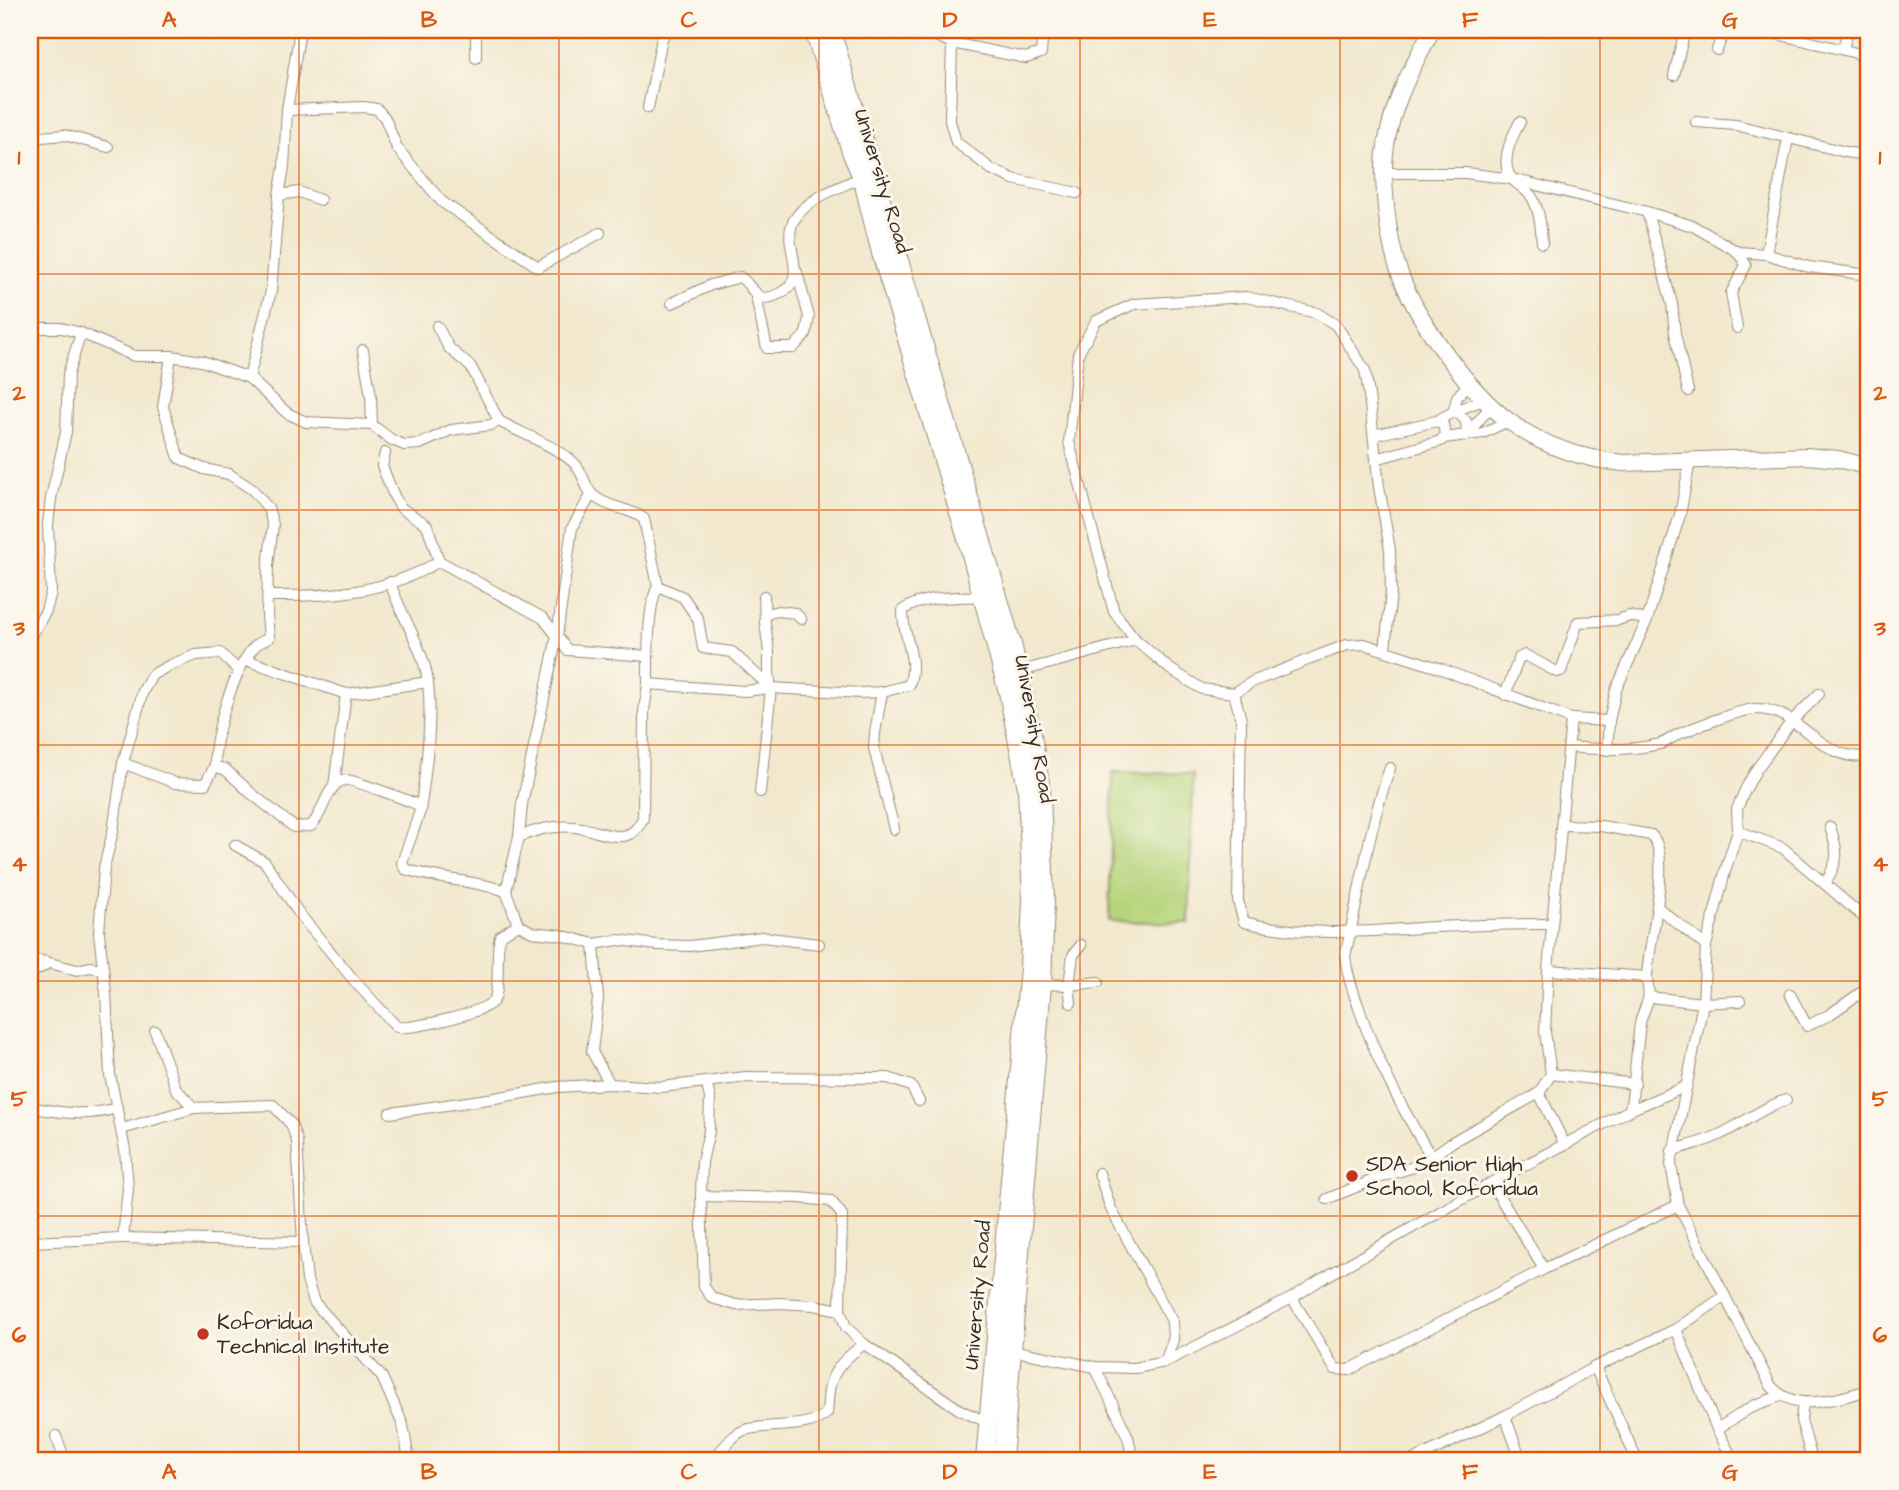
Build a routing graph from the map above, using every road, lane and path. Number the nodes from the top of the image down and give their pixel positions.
1 (300, 30) edge
2 (476, 30) edge
3 (667, 30) edge
4 (814, 30) edge
5 (831, 30) edge
6 (922, 30) edge
7 (1043, 30) edge
8 (1432, 30) edge
9 (1685, 30) edge
10 (1724, 30) edge
11 (1760, 30) edge
12 (1849, 30) edge
13 (951, 43) junction
14 (1843, 49) junction
15 (1717, 50) dead end
16 (1869, 56) edge
17 (477, 58) dead end
18 (1674, 75) dead end
19 (648, 108) dead end
20 (287, 110) junction
21 (1520, 122) dead end
22 (1696, 122) dead end
23 (30, 138) edge
24 (1788, 138) junction
25 (108, 147) dead end
26 (1869, 152) edge
27 (1384, 173) junction
28 (862, 177) junction
29 (1512, 178) junction
30 (1077, 193) dead end
31 (279, 195) junction
32 (320, 200) dead end
33 (1647, 212) junction
34 (600, 233) dead end
35 (1542, 243) dead end
36 (1738, 252) junction
37 (1766, 254) junction
38 (795, 264) junction
39 (1869, 275) edge
40 (755, 292) junction
41 (672, 303) dead end
42 (437, 326) dead end
43 (1737, 328) dead end
44 (30, 331) edge
45 (81, 333) junction
46 (363, 350) dead end
47 (171, 356) junction
48 (249, 378) junction
49 (1470, 382) junction
50 (1688, 391) dead end
51 (1489, 402) junction
52 (1454, 410) junction
53 (499, 421) junction
54 (1437, 421) junction
55 (1508, 421) junction
56 (372, 425) junction
57 (1467, 434) junction
58 (1374, 435) junction
59 (1444, 438) junction
60 (385, 453) dead end
61 (1376, 459) junction
62 (1690, 461) junction
63 (1869, 467) edge
64 (591, 495) junction
65 (974, 537) junction
66 (439, 561) junction
67 (390, 582) junction
68 (658, 586) junction
69 (268, 596) junction
70 (764, 596) dead end
71 (982, 596) junction
72 (765, 614) junction
73 (801, 619) dead end
74 (1647, 620) junction
75 (557, 636) junction
76 (30, 637) edge
77 (1136, 640) junction
78 (1385, 649) junction
79 (648, 656) junction
80 (246, 660) junction
81 (239, 671) junction
82 (1018, 672) junction
83 (428, 682) junction
84 (648, 684) junction
85 (771, 688) junction
86 (882, 692) junction
87 (1234, 693) junction
88 (346, 694) junction
89 (1819, 694) dead end
90 (1505, 695) junction
91 (1571, 719) junction
92 (1609, 721) junction
93 (1791, 722) junction
94 (1570, 747) junction
95 (1607, 750) junction
96 (1869, 756) edge
97 (123, 763) junction
98 (215, 766) junction
99 (1391, 768) dead end
100 (334, 786) junction
101 (760, 792) dead end
102 (420, 811) junction
103 (1563, 825) junction
104 (1830, 827) dead end
105 (894, 829) dead end
106 (1738, 831) junction
107 (519, 837) junction
108 (234, 845) dead end
109 (1826, 883) junction
110 (506, 891) junction
111 (1657, 907) junction
112 (1869, 922) edge
113 (517, 924) junction
114 (1552, 924) junction
115 (1350, 933) junction
116 (594, 944) junction
117 (818, 944) dead end
118 (1081, 946) dead end
119 (1706, 946) junction
120 (30, 958) edge
121 (47, 964) junction
122 (102, 969) junction
123 (1548, 970) junction
124 (30, 974) edge
125 (1647, 977) junction
126 (1098, 982) dead end
127 (1042, 984) junction
128 (1069, 985) junction
129 (1869, 987) edge
130 (1790, 994) dead end
131 (1649, 997) junction
132 (1740, 1001) dead end
133 (1071, 1003) dead end
134 (1703, 1003) junction
135 (155, 1031) dead end
136 (1551, 1074) junction
137 (706, 1082) junction
138 (610, 1084) junction
139 (1635, 1084) junction
140 (1685, 1087) junction
141 (1539, 1093) junction
142 (1786, 1100) dead end
143 (919, 1101) dead end
144 (30, 1107) edge
145 (117, 1108) junction
146 (194, 1108) junction
147 (1630, 1110) junction
148 (390, 1113) dead end
149 (122, 1129) junction
150 (1565, 1145) junction
151 (1672, 1151) junction
152 (1432, 1158) junction
153 (1098, 1173) dead end
154 (1491, 1183) junction
155 (701, 1196) junction
156 (1327, 1199) dead end
157 (1678, 1205) junction
158 (123, 1238) junction
159 (30, 1242) edge
160 (303, 1242) junction
161 (1544, 1269) junction
162 (1725, 1296) junction
163 (1292, 1298) junction
164 (840, 1310) junction
165 (1676, 1329) junction
166 (864, 1344) junction
167 (1003, 1349) junction
168 (1165, 1363) junction
169 (1095, 1367) junction
170 (1595, 1367) junction
171 (1869, 1390) edge
172 (1780, 1396) junction
173 (1803, 1404) junction
174 (1505, 1416) junction
175 (988, 1422) junction
176 (1006, 1429) junction
177 (1717, 1429) junction
178 (56, 1436) dead end
179 (65, 1460) edge
180 (409, 1460) edge
181 (712, 1460) edge
182 (985, 1460) edge
183 (1003, 1460) edge
184 (1133, 1460) edge
185 (1413, 1460) edge
186 (1521, 1460) edge
187 (1637, 1460) edge
188 (1733, 1460) edge
189 (1812, 1460) edge

1 - 20 street
2 - 17 street
3 - 19 street
4 - 28 highway, University Road
5 - 65 highway, University Road
6 - 13 street
7 - 13 street
8 - 27 main road
9 - 18 street
10 - 15 street
11 - 14 street
12 - 14 street
13 - 30 street
14 - 16 street
20 - 31 street
20 - 34 street
21 - 29 street
22 - 24 street
23 - 25 street
24 - 26 street
24 - 37 street
27 - 29 street
27 - 49 main road
28 - 38 street
28 - 65 highway, University Road
29 - 33 street
29 - 35 street
31 - 32 street
31 - 48 street
33 - 36 street
33 - 50 street
36 - 37 street
36 - 43 street
37 - 39 street
38 - 40 street
38 - 40 street
40 - 41 street
42 - 53 street
44 - 45 street
45 - 47 street
45 - 76 street
46 - 56 street
47 - 48 street
47 - 69 street
48 - 56 street
49 - 51 main road
49 - 52 street
51 - 52 street
51 - 55 main road
51 - 57 street
52 - 54 street
52 - 57 street
53 - 56 street
53 - 64 street
54 - 58 street
54 - 59 street
55 - 57 street
55 - 62 main road
57 - 59 street
58 - 61 street
58 - 77 street
59 - 61 street
60 - 66 street
61 - 78 street
62 - 63 main road
62 - 74 street
64 - 68 street
64 - 75 street
65 - 71 highway, University Road
65 - 82 highway, University Road
66 - 67 street
66 - 75 street
67 - 69 street
67 - 83 street
68 - 79 street
68 - 85 street
69 - 80 street
70 - 72 street
71 - 86 street
71 - 167 highway, University Road
72 - 73 street
72 - 85 street
74 - 90 street
74 - 92 street
75 - 79 street
75 - 107 street
77 - 82 street
77 - 87 street
78 - 87 street
78 - 90 street
79 - 84 street
80 - 81 street
80 - 88 street
81 - 97 street
81 - 98 street
82 - 127 highway, University Road
83 - 88 street
83 - 102 street
84 - 85 street
84 - 107 street
85 - 86 street
85 - 101 street
86 - 105 street
87 - 115 street
88 - 100 street
89 - 93 street
90 - 91 street
91 - 92 street
91 - 94 street
92 - 95 street
93 - 95 street
93 - 96 street
93 - 106 street
94 - 95 street
94 - 103 street
97 - 98 street
97 - 122 street
98 - 100 street
99 - 115 street
100 - 102 street
102 - 110 street
103 - 111 street
103 - 114 street
104 - 109 street
106 - 109 street
106 - 119 street
107 - 110 street
108 - 113 street
109 - 112 street
110 - 113 street
111 - 119 street
111 - 125 street
113 - 116 street
114 - 115 street
114 - 123 street
115 - 152 street
116 - 117 street
116 - 138 street
118 - 128 street
119 - 134 street
120 - 121 street
121 - 122 street
121 - 124 street
122 - 145 street
123 - 125 street
123 - 136 street
125 - 131 street
126 - 128 street
127 - 128 street
127 - 167 highway, University Road
128 - 133 street
129 - 130 street
131 - 134 street
131 - 139 street
132 - 134 street
134 - 140 street
135 - 146 street
136 - 139 street
136 - 141 street
137 - 138 street
137 - 143 street
137 - 155 street
138 - 148 street
139 - 147 street
140 - 147 street
140 - 151 street
141 - 150 street
141 - 152 street
142 - 151 street
144 - 145 street
145 - 149 street
146 - 149 street
146 - 160 street
147 - 150 street
149 - 158 street
150 - 154 street
151 - 157 street
152 - 156 street
153 - 168 street
154 - 161 street
154 - 163 street
155 - 164 street
155 - 164 street
157 - 161 street
157 - 162 street
158 - 159 street
158 - 160 street
160 - 180 street
161 - 163 street
162 - 165 street
162 - 172 street
163 - 168 street
164 - 166 street
165 - 170 street
165 - 177 street
166 - 175 street
166 - 181 street
167 - 169 street
167 - 175 highway, University Road
167 - 176 highway, University Road
168 - 169 street
169 - 184 street
170 - 174 street
170 - 187 street
171 - 173 street
172 - 173 street
172 - 177 street
173 - 189 street
174 - 185 street
174 - 186 street
175 - 176 street
175 - 182 highway, University Road
176 - 183 highway, University Road
177 - 188 street
178 - 179 street

